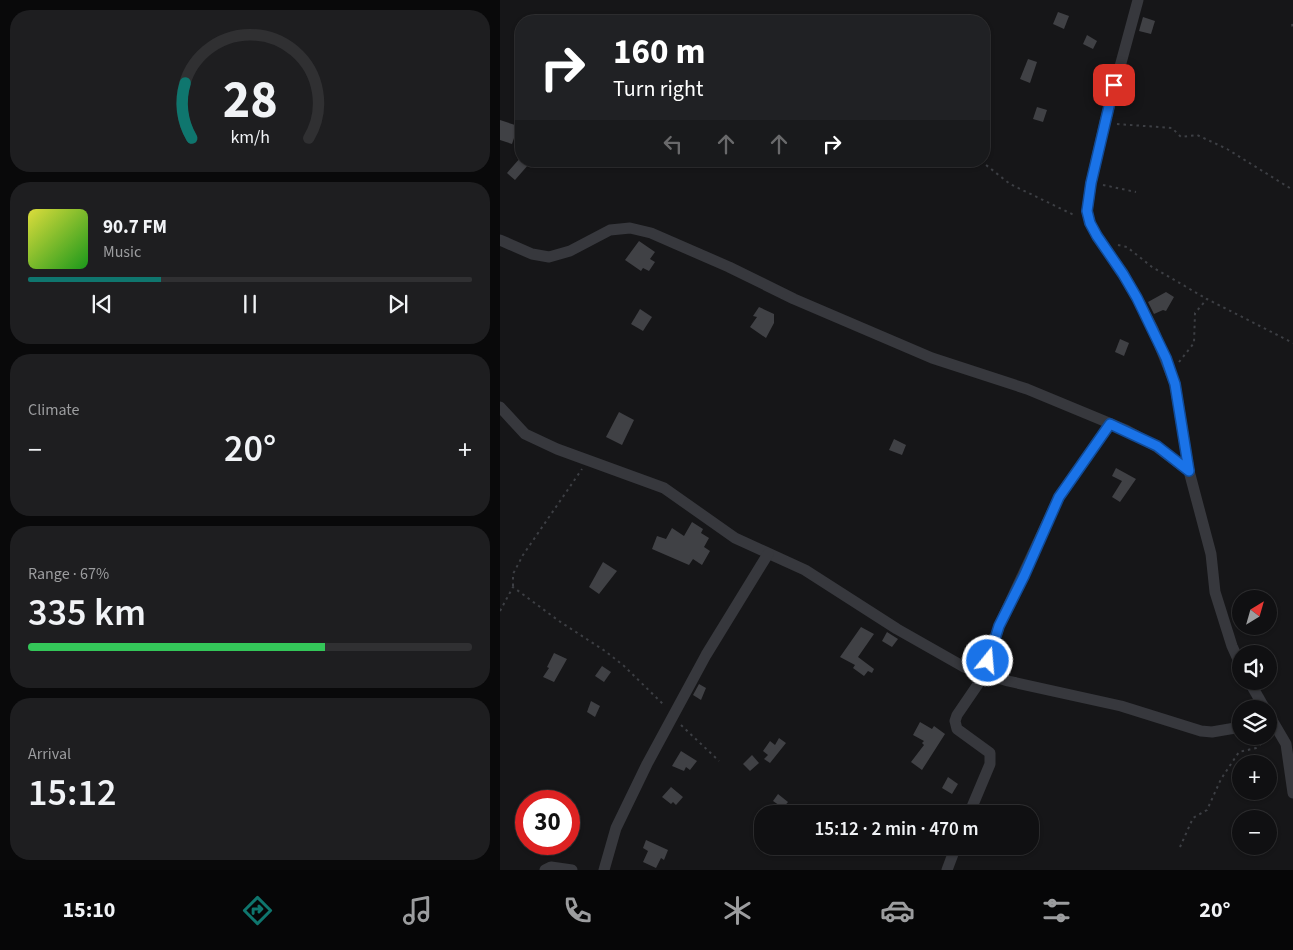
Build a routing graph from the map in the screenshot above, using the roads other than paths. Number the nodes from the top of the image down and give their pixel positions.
1 (1138, 0) edge
2 (500, 240) edge
3 (500, 407) edge
4 (1110, 424) junction
5 (1189, 471) junction
6 (768, 554) junction
7 (1232, 646) edge
8 (984, 674) junction
9 (1277, 728) edge
10 (1232, 729) edge
11 (1290, 744) edge
12 (1293, 793) edge
13 (973, 805) edge
14 (952, 855) edge
15 (545, 870) edge
16 (572, 870) edge
17 (604, 870) edge
18 (946, 870) edge

1 - 5 street
2 - 4 street
3 - 6 street
4 - 5 street
4 - 8 street
5 - 7 street
6 - 8 street
6 - 17 street
8 - 10 street
8 - 13 street
9 - 11 street
11 - 12 street
14 - 18 street
15 - 16 street

